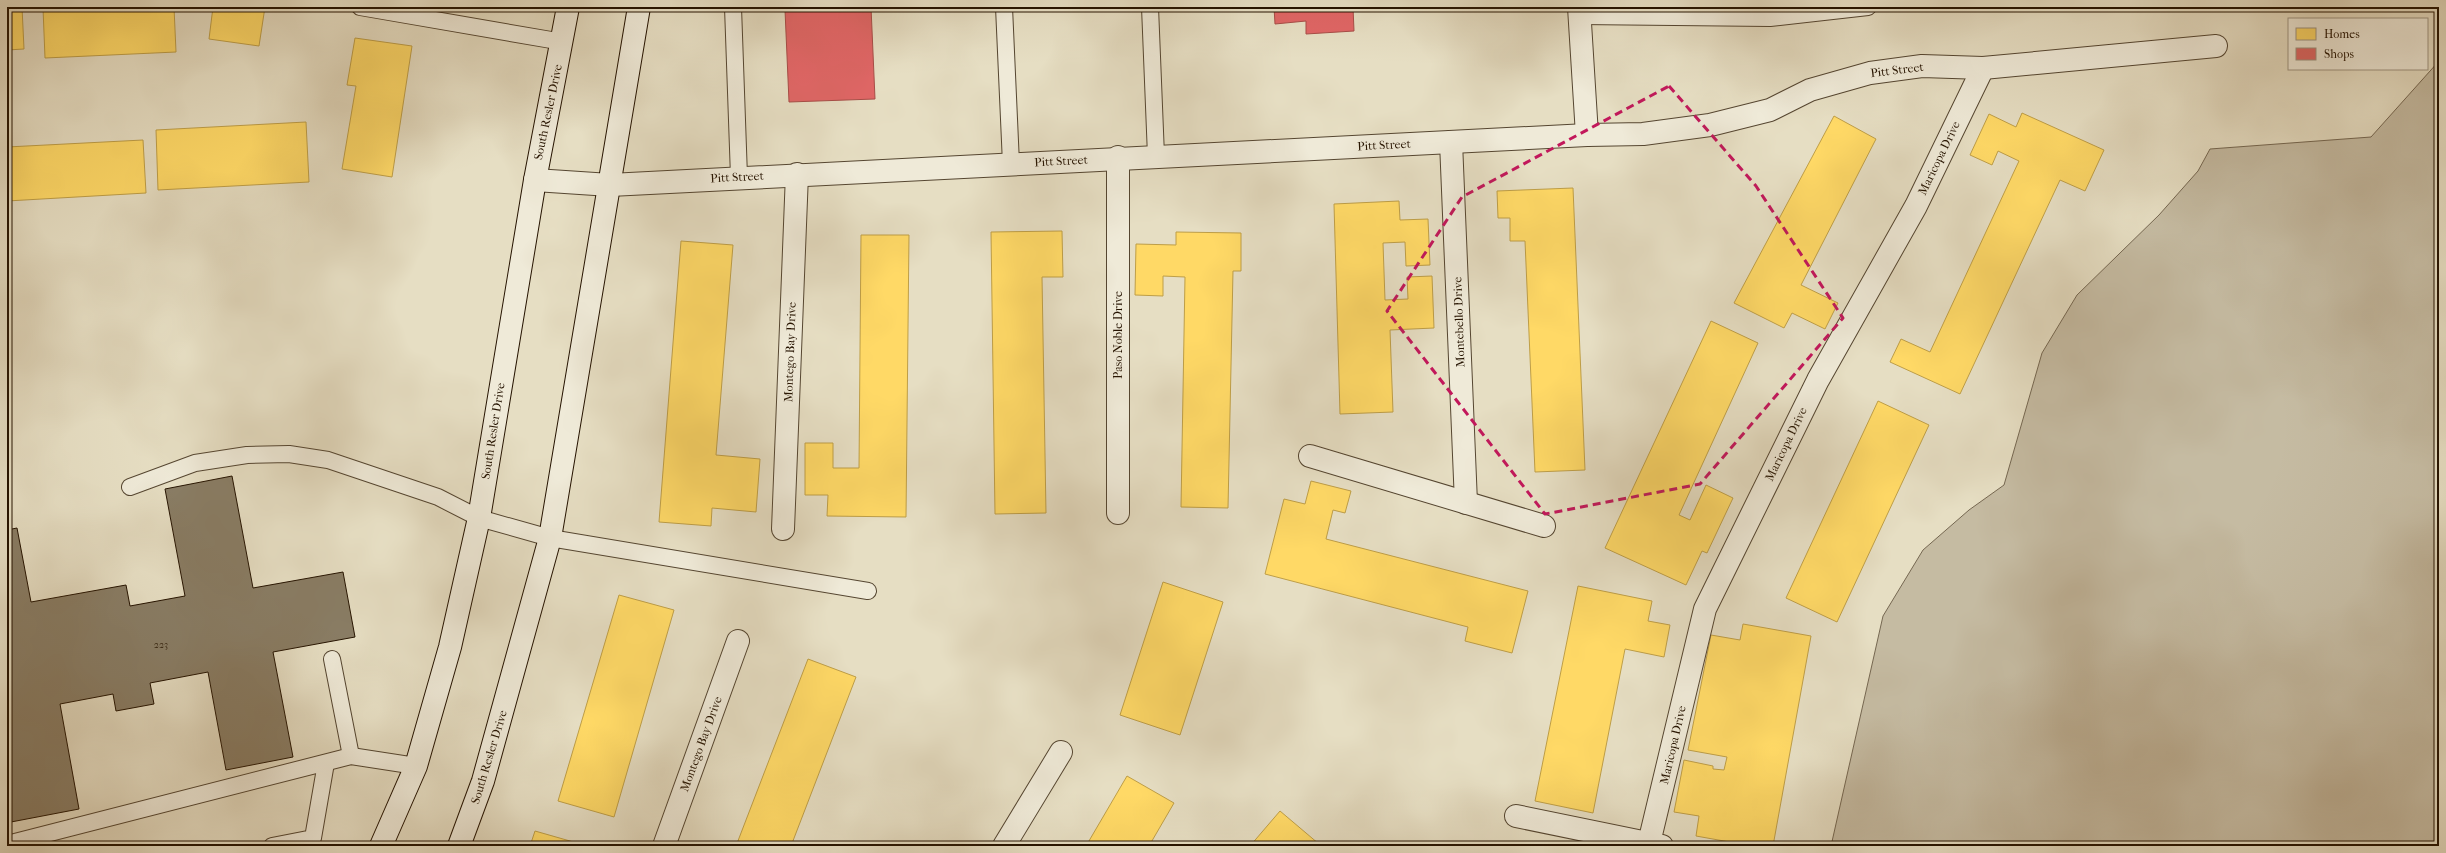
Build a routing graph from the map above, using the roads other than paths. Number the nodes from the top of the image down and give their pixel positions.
1 (360, 7) edge
2 (568, 7) edge
3 (639, 7) edge
4 (734, 7) edge
5 (1004, 7) edge
6 (1150, 7) edge
7 (1868, 7) edge
8 (1579, 12) edge
9 (563, 42) junction
10 (2216, 46) dead end
11 (1983, 68) junction
12 (1587, 135) junction
13 (1451, 142) junction
14 (1156, 156) junction
15 (1118, 158) junction
16 (1011, 164) junction
17 (797, 174) junction
18 (739, 177) junction
19 (535, 180) junction
20 (610, 185) junction
21 (1310, 456) dead end
22 (130, 487) dead end
23 (1466, 503) junction
24 (1118, 513) dead end
25 (479, 518) junction
26 (1544, 526) dead end
27 (783, 529) dead end
28 (550, 538) junction
29 (868, 591) dead end
30 (738, 641) dead end
31 (332, 658) dead end
32 (1061, 752) dead end
33 (351, 756) junction
34 (326, 762) junction
35 (416, 766) junction
36 (1516, 816) dead end
37 (7, 844) edge
38 (1656, 845) edge
39 (272, 846) edge
40 (381, 846) edge
41 (459, 846) edge
42 (664, 846) edge
43 (1004, 846) edge

1 - 9 lane
2 - 9 street, South Resler Drive
3 - 20 street, South Resler Drive
4 - 18 lane
5 - 16 lane
6 - 14 lane
7 - 8 lane
8 - 12 street
9 - 19 street, South Resler Drive
10 - 11 street, Pitt Street
11 - 12 street, Pitt Street
11 - 38 street, Maricopa Drive
12 - 13 street, Pitt Street
13 - 14 street, Pitt Street
13 - 23 street, Montebello Drive
14 - 15 street, Pitt Street
15 - 16 street, Pitt Street
15 - 24 street, Paso Noble Drive
16 - 17 street, Pitt Street
17 - 18 street, Pitt Street
17 - 27 street, Montego Bay Drive
18 - 20 street, Pitt Street
19 - 20 street, Pitt Street
19 - 25 street, South Resler Drive
20 - 28 street, South Resler Drive
21 - 23 street
22 - 25 lane
23 - 26 street
25 - 28 lane
25 - 35 street, South Resler Drive
28 - 29 lane
28 - 41 street, South Resler Drive
30 - 42 street, Montego Bay Drive
31 - 33 lane
32 - 43 street
33 - 34 lane
33 - 35 lane
34 - 37 lane
34 - 39 lane
35 - 40 street, South Resler Drive
36 - 38 street, Maricopa Drive

